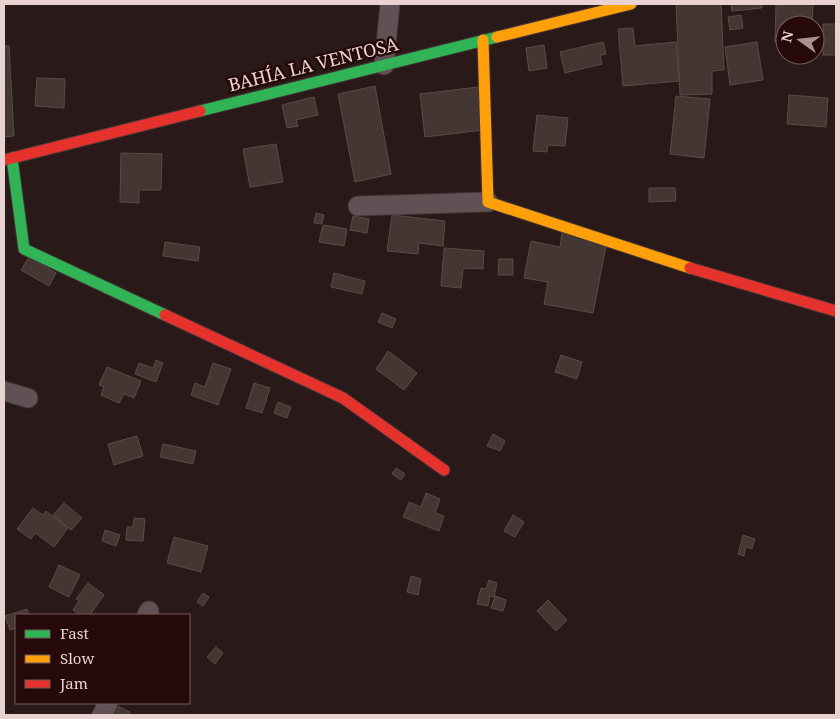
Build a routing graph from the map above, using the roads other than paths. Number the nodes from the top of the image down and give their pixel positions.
1 (390, 4) edge
2 (630, 4) edge
3 (482, 40) junction
4 (384, 65) junction
5 (8, 159) edge
6 (488, 202) junction
7 (358, 206) dead end
8 (836, 311) edge
9 (4, 392) edge
10 (28, 398) dead end
11 (444, 470) dead end

1 - 4 street
2 - 3 street, BAHÍA LA VENTOSA
3 - 4 street, BAHÍA LA VENTOSA
3 - 6 street
4 - 5 street, BAHÍA LA VENTOSA
5 - 11 street
6 - 7 street
6 - 8 street
9 - 10 street

